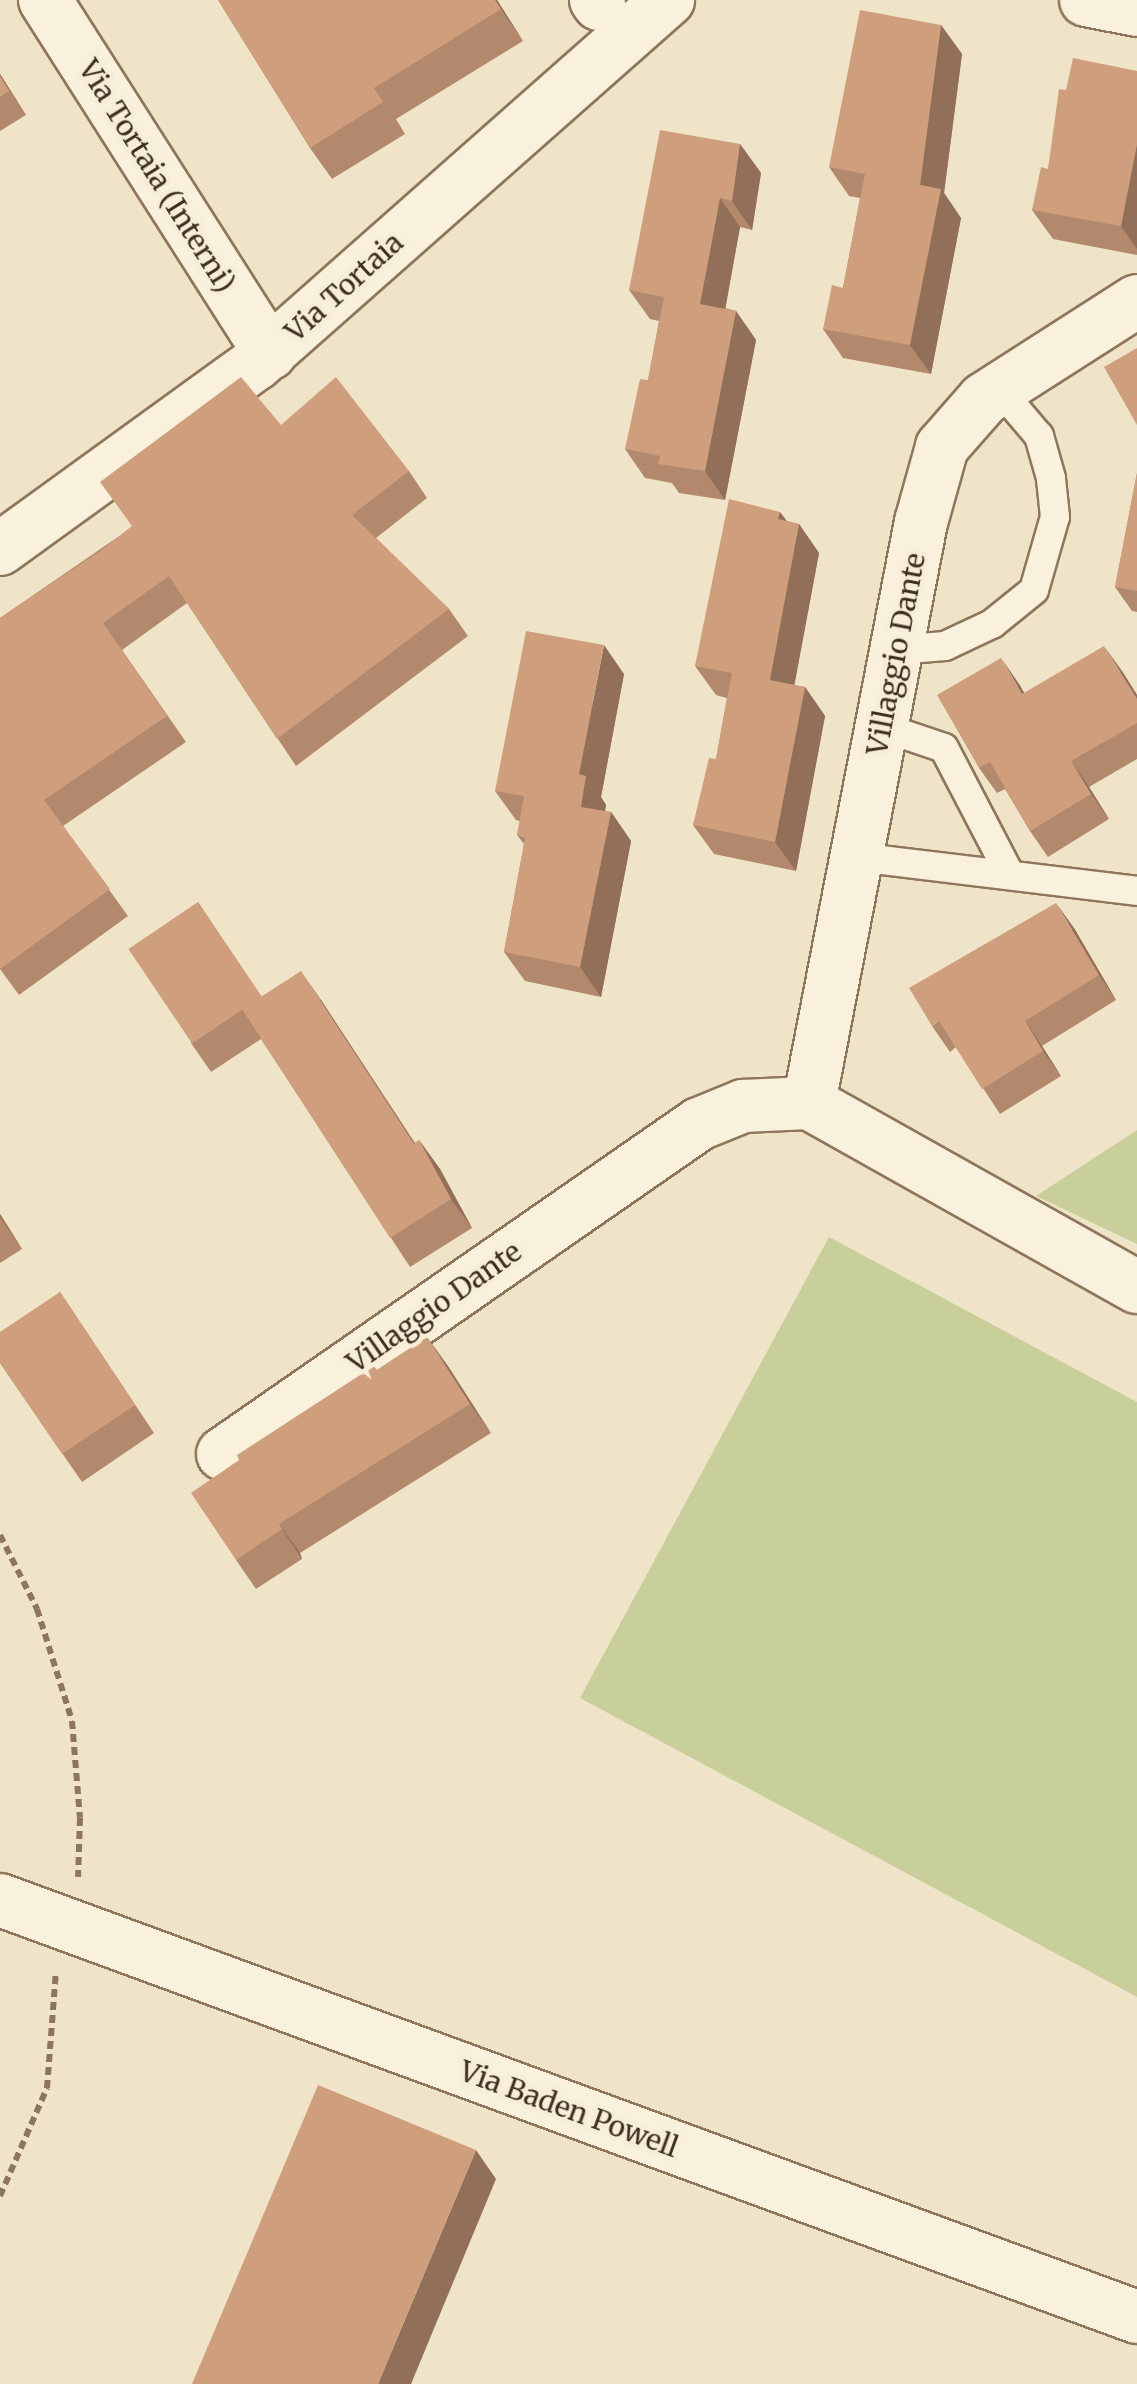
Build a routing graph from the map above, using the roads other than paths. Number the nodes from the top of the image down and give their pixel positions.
1 (45, 0) edge
2 (668, 0) edge
3 (1086, 0) edge
4 (1137, 10) edge
5 (1137, 301) edge
6 (270, 353) junction
7 (999, 389) junction
8 (0, 548) edge
9 (897, 650) junction
10 (882, 726) junction
11 (857, 856) junction
12 (1010, 875) junction
13 (1137, 891) edge
14 (810, 1104) junction
15 (1137, 1287) edge
16 (223, 1454) dead end
17 (0, 1900) edge
18 (1137, 2317) edge

1 - 6 street, Via Tortaia (Interni)
2 - 6 street, Via Tortaia
3 - 4 street
5 - 7 street, Villaggio Dante
6 - 8 street, Via Tortaia
7 - 9 street, Villaggio Dante
7 - 9 lane
9 - 10 street, Villaggio Dante
10 - 11 street, Villaggio Dante
10 - 12 lane
11 - 12 lane
11 - 14 street, Villaggio Dante
12 - 13 lane
14 - 15 street
14 - 16 street, Villaggio Dante
17 - 18 street, Via Baden Powell

